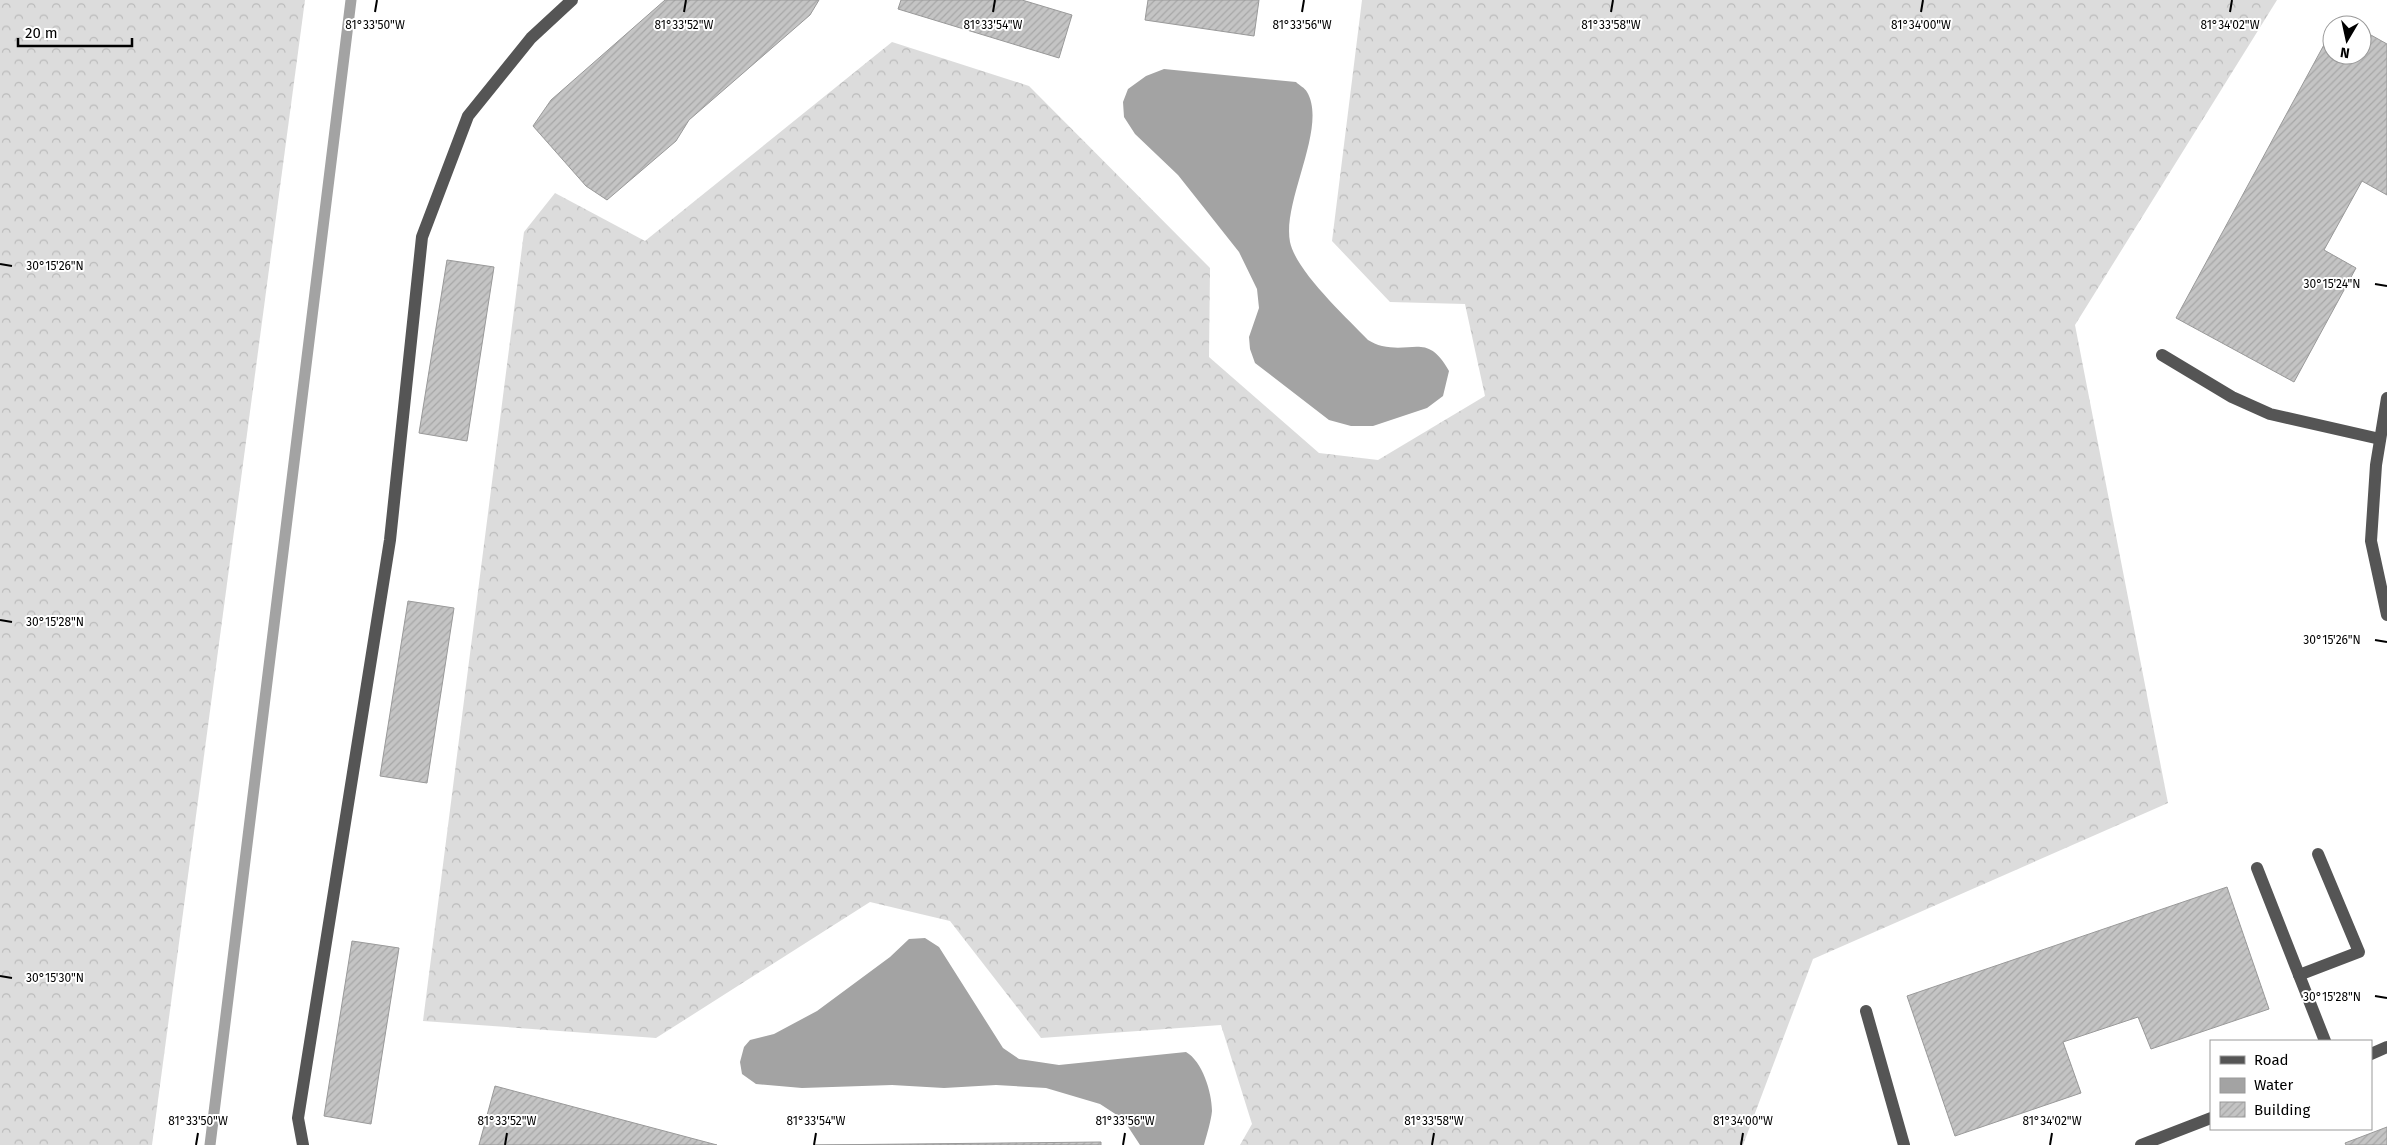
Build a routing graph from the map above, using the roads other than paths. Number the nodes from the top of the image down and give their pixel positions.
1 (572, 0) edge
2 (2162, 355) dead end
3 (2387, 398) edge
4 (2380, 440) junction
5 (2387, 615) edge
6 (2318, 854) dead end
7 (2257, 868) dead end
8 (2299, 975) junction
9 (1866, 1010) dead end
10 (2325, 1040) edge
11 (2387, 1047) edge
12 (2372, 1054) edge
13 (2210, 1118) edge
14 (303, 1145) edge
15 (1904, 1145) edge
16 (2141, 1145) edge

1 - 14 lane
2 - 4 lane
3 - 4 lane
4 - 5 lane
6 - 8 lane
7 - 8 lane
8 - 10 lane
9 - 15 lane
11 - 12 lane
13 - 16 lane

